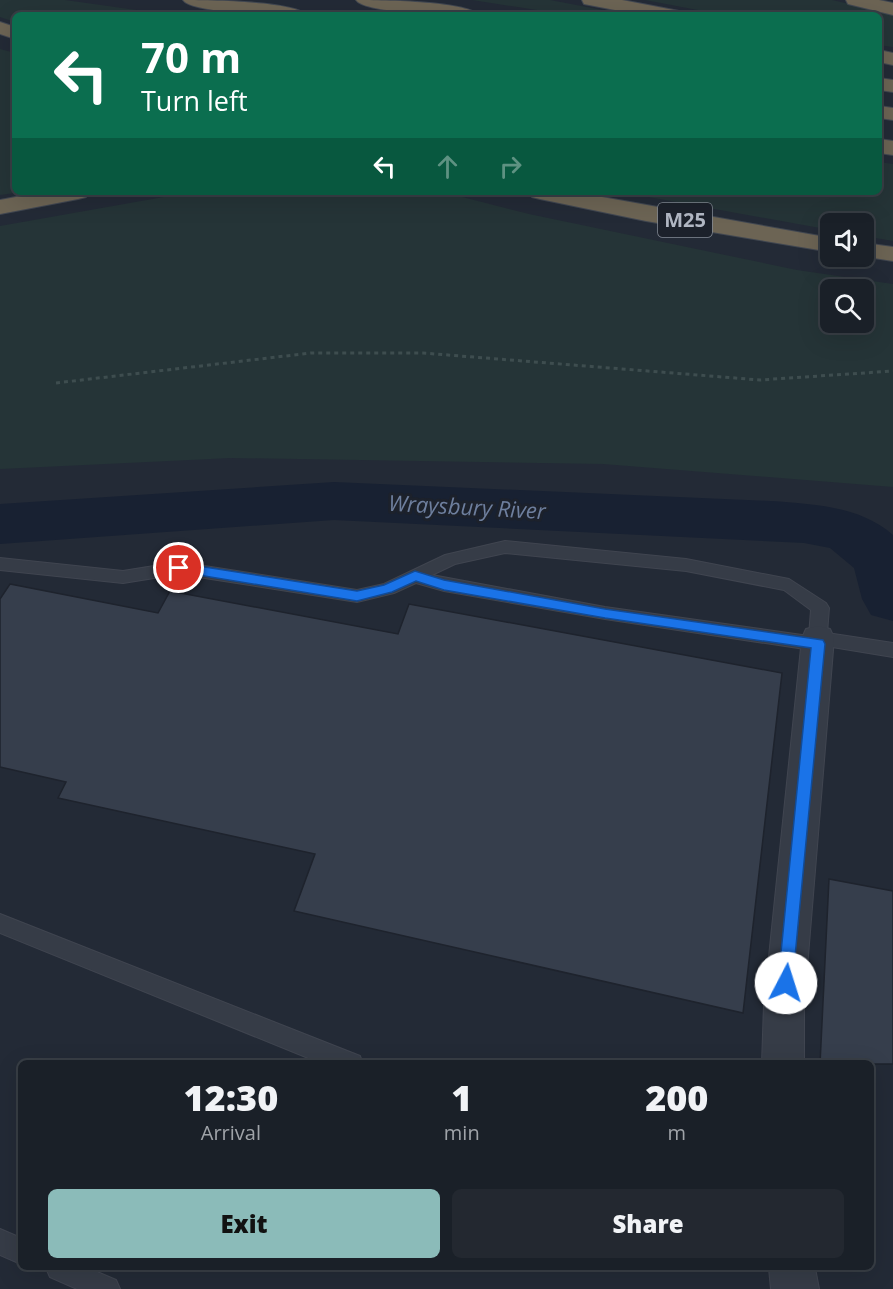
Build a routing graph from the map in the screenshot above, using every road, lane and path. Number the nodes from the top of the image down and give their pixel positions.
1 (192, 0) edge
2 (365, 0) edge
3 (591, 0) edge
4 (855, 0) edge
5 (893, 9) edge
6 (275, 12) edge
7 (447, 12) edge
8 (656, 12) edge
9 (62, 195) edge
10 (554, 195) edge
11 (0, 207) edge
12 (820, 243) edge
13 (874, 252) edge
14 (893, 255) edge
15 (893, 370) edge
16 (56, 382) dead end
17 (0, 564) edge
18 (415, 576) junction
19 (818, 641) junction
20 (893, 650) edge
21 (0, 923) edge
22 (342, 1060) edge
23 (783, 1060) edge
24 (0, 1242) edge
25 (18, 1250) edge
26 (63, 1270) edge
27 (792, 1270) edge
28 (107, 1289) edge
29 (795, 1289) edge

1 - 6 highway
2 - 7 highway
3 - 8 highway
4 - 5 highway
9 - 11 highway
10 - 12 highway, M25
13 - 14 highway
15 - 16 path
17 - 18 lane
18 - 19 lane
18 - 19 lane
19 - 20 lane
19 - 23 street
21 - 22 lane
24 - 25 lane
26 - 28 lane
27 - 29 street

